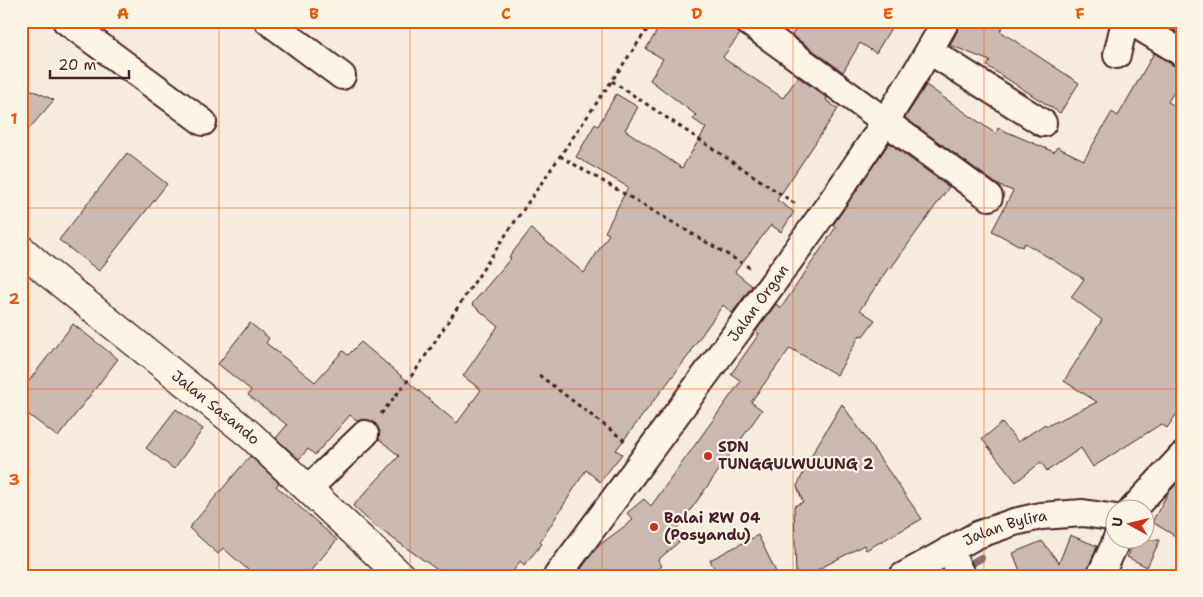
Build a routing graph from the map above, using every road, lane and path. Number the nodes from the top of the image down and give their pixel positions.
1 (66, 21) edge
2 (268, 21) edge
3 (653, 21) edge
4 (747, 21) edge
5 (946, 21) edge
6 (1125, 21) edge
7 (1130, 21) edge
8 (930, 52) junction
9 (1182, 53) edge
10 (1116, 55) dead end
11 (342, 76) dead end
12 (612, 81) junction
13 (203, 122) dead end
14 (886, 122) junction
15 (1043, 122) dead end
16 (560, 156) junction
17 (990, 196) dead end
18 (818, 219) junction
19 (21, 249) edge
20 (774, 282) junction
21 (539, 375) dead end
22 (365, 434) joint
23 (1182, 456) edge
24 (645, 457) junction
25 (308, 488) junction
26 (1141, 500) edge
27 (1106, 516) edge
28 (1112, 550) edge
29 (956, 563) edge
30 (401, 576) edge
31 (557, 576) edge
32 (903, 576) edge
33 (1100, 576) edge

1 - 13 street
2 - 11 street
3 - 12 path
4 - 14 street
5 - 8 street, Jalan Organ
6 - 10 street
7 - 9 street
8 - 14 street, Jalan Organ
8 - 15 street
12 - 16 path
12 - 18 path
14 - 17 street
14 - 18 street, Jalan Organ
16 - 20 path
16 - 22 path
18 - 20 street, Jalan Organ
19 - 25 street, Jalan Sasando
20 - 24 street, Jalan Organ
21 - 24 path
22 - 25 street
23 - 26 street
24 - 31 street, Jalan Organ
25 - 30 street, Jalan Sasando
27 - 29 street, Jalan Bylira
28 - 33 street
29 - 32 street, Jalan Bylira

